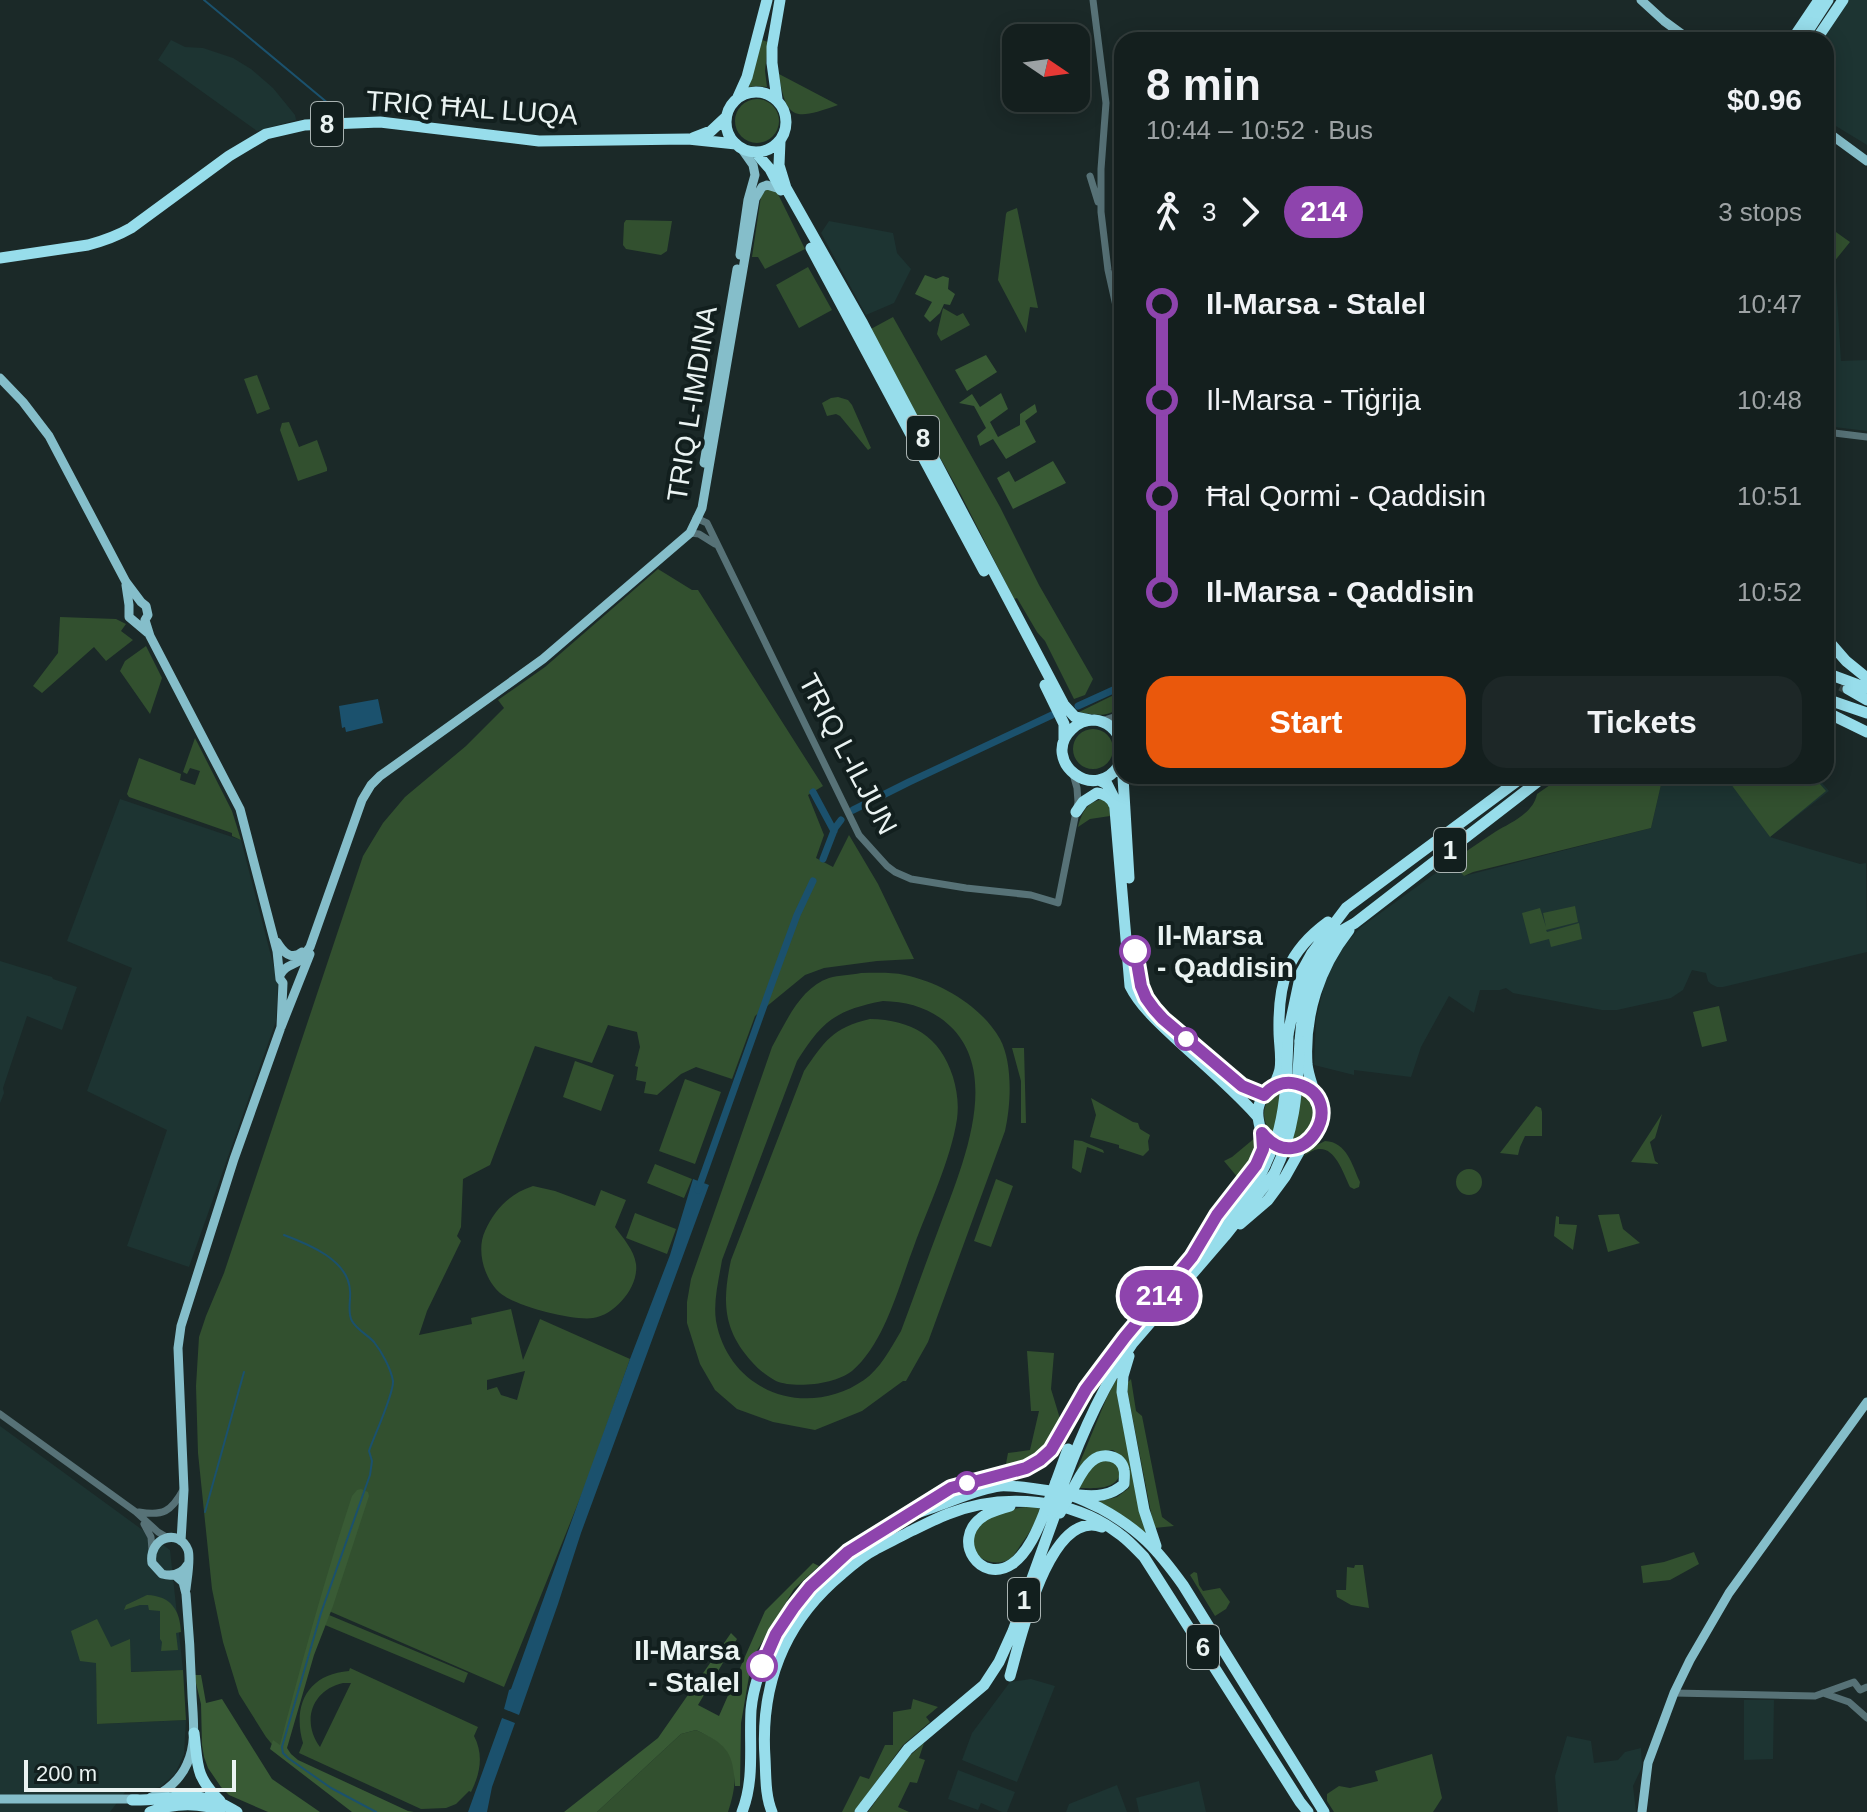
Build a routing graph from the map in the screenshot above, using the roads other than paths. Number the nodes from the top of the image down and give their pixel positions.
1 (767, 0) edge
2 (780, 0) edge
3 (1093, 0) edge
4 (1641, 0) edge
5 (1819, 0) edge
6 (1828, 0) edge
7 (1834, 0) edge
8 (1843, 0) edge
9 (1679, 32) edge
10 (1797, 32) edge
11 (1807, 32) edge
12 (1813, 32) edge
13 (1821, 32) edge
14 (738, 98) junction
15 (777, 99) junction
16 (726, 117) junction
17 (1834, 137) edge
18 (688, 139) junction
19 (780, 141) junction
20 (738, 146) junction
21 (756, 153) junction
22 (1867, 161) edge
23 (1101, 169) junction
24 (1090, 176) dead end
25 (780, 189) junction
26 (1096, 195) junction
27 (1101, 212) junction
28 (0, 258) edge
29 (1114, 297) edge
30 (0, 378) edge
31 (1834, 434) edge
32 (1867, 437) edge
33 (696, 518) junction
34 (690, 533) junction
35 (717, 545) junction
36 (126, 582) junction
37 (140, 602) junction
38 (129, 605) junction
39 (141, 621) junction
40 (1834, 647) edge
41 (1834, 676) edge
42 (1867, 678) edge
43 (1867, 688) edge
44 (1848, 689) tunnel mouth
45 (1867, 700) edge
46 (1834, 702) edge
47 (1867, 713) edge
48 (1834, 716) edge
49 (1114, 717) edge
50 (1096, 720) junction
51 (1114, 728) edge
52 (1867, 732) edge
53 (1064, 740) junction
54 (1114, 772) edge
55 (1073, 774) junction
56 (1095, 781) junction
57 (1123, 784) edge
58 (1508, 784) edge
59 (1513, 784) edge
60 (1535, 784) edge
61 (1491, 800) junction
62 (1077, 807) junction
63 (1115, 810) junction
64 (323, 909) junction
65 (1337, 917) junction
66 (1355, 923) junction
67 (272, 936) junction
68 (290, 972) junction
69 (281, 1027) junction
70 (1273, 1087) junction
71 (1264, 1095) junction
72 (1316, 1096) junction
73 (1257, 1116) junction
74 (1262, 1133) junction
75 (1307, 1142) junction
76 (1225, 1236) junction
77 (1192, 1257) junction
78 (1129, 1341) junction
79 (1867, 1402) edge
80 (0, 1414) edge
81 (1064, 1488) junction
82 (184, 1490) junction
83 (1051, 1510) junction
84 (136, 1512) junction
85 (900, 1520) junction
86 (1121, 1535) junction
87 (174, 1539) junction
88 (152, 1550) junction
89 (1159, 1553) junction
90 (188, 1564) junction
91 (175, 1575) junction
92 (186, 1594) junction
93 (1010, 1676) dead end
94 (1863, 1689) edge
95 (1674, 1693) junction
96 (1823, 1693) junction
97 (1849, 1702) junction
98 (1867, 1718) edge
99 (194, 1733) junction
100 (0, 1799) edge
101 (132, 1800) junction
102 (224, 1808) edge
103 (150, 1812) edge
104 (237, 1812) edge
105 (742, 1812) edge
106 (772, 1812) edge
107 (860, 1812) edge
108 (1308, 1812) edge
109 (1324, 1812) edge
110 (1642, 1812) edge

1 - 14 highway
2 - 15 highway
3 - 23 street
4 - 9 main road
5 - 10 highway
6 - 11 highway
7 - 12 highway
8 - 13 highway
14 - 15 highway
14 - 16 highway, 8
15 - 19 highway, 8
16 - 18 highway, TRIQ ĦAL LUQA / 8
16 - 20 highway
17 - 22 main road
18 - 20 highway, TRIQ ĦAL LUQA / 8
18 - 28 highway, TRIQ ĦAL LUQA / 8
19 - 21 highway
19 - 50 highway, 8
20 - 21 highway, 8
20 - 33 main road, TRIQ L-IMDINA
21 - 25 highway, 8
23 - 26 street
23 - 27 street
24 - 26 street
25 - 33 main road, TRIQ L-IMDINA
25 - 53 highway, 8
26 - 27 street
27 - 29 street
30 - 36 main road
31 - 32 street
33 - 34 main road
33 - 35 street, TRIQ L-ILJUN
34 - 35 street
34 - 64 main road
35 - 62 street, TRIQ L-ILJUN
36 - 37 main road
36 - 38 main road
37 - 38 main road
37 - 39 main road
38 - 39 main road
39 - 67 main road
40 - 42 highway
41 - 43 highway
44 - 45 highway
46 - 47 highway
48 - 52 highway
49 - 50 street
50 - 51 highway, 8
50 - 53 highway
53 - 55 highway, 8
54 - 56 highway
55 - 56 highway
55 - 62 street
56 - 62 street
56 - 63 highway
57 - 71 highway
58 - 61 highway
59 - 61 highway, 1
60 - 66 highway, 1
61 - 65 highway, 1
62 - 63 highway
63 - 73 highway
64 - 67 main road
64 - 68 main road
65 - 70 highway
65 - 77 highway, 1, bridge
66 - 72 highway
66 - 76 highway, 1, bridge
67 - 68 main road
68 - 69 main road
68 - 69 main road
69 - 82 main road
70 - 71 highway
70 - 72 highway
71 - 73 highway
72 - 75 highway
73 - 74 highway
74 - 75 highway
74 - 77 highway
75 - 76 highway
76 - 78 highway, 1
77 - 78 highway, 1
78 - 81 highway
78 - 85 highway, 1
78 - 89 highway
79 - 95 main road
80 - 84 street
81 - 81 highway
81 - 83 highway, bridge
81 - 83 highway, bridge
81 - 85 highway, 6
81 - 89 highway, 6
82 - 84 street
82 - 87 main road
83 - 83 highway
83 - 86 highway, 6
83 - 106 highway, 6
83 - 107 highway, 1
84 - 87 street
84 - 88 street
85 - 105 highway, 1
86 - 93 highway
86 - 108 highway, 6
87 - 88 main road
87 - 90 main road
88 - 91 main road
89 - 109 highway, 6
90 - 91 main road
90 - 92 main road
91 - 92 main road
92 - 99 main road
94 - 96 street
94 - 97 street
95 - 96 street
95 - 110 main road
96 - 97 street
97 - 98 street
99 - 101 main road
99 - 102 highway
100 - 101 main road
101 - 102 highway
102 - 103 highway
102 - 104 highway

